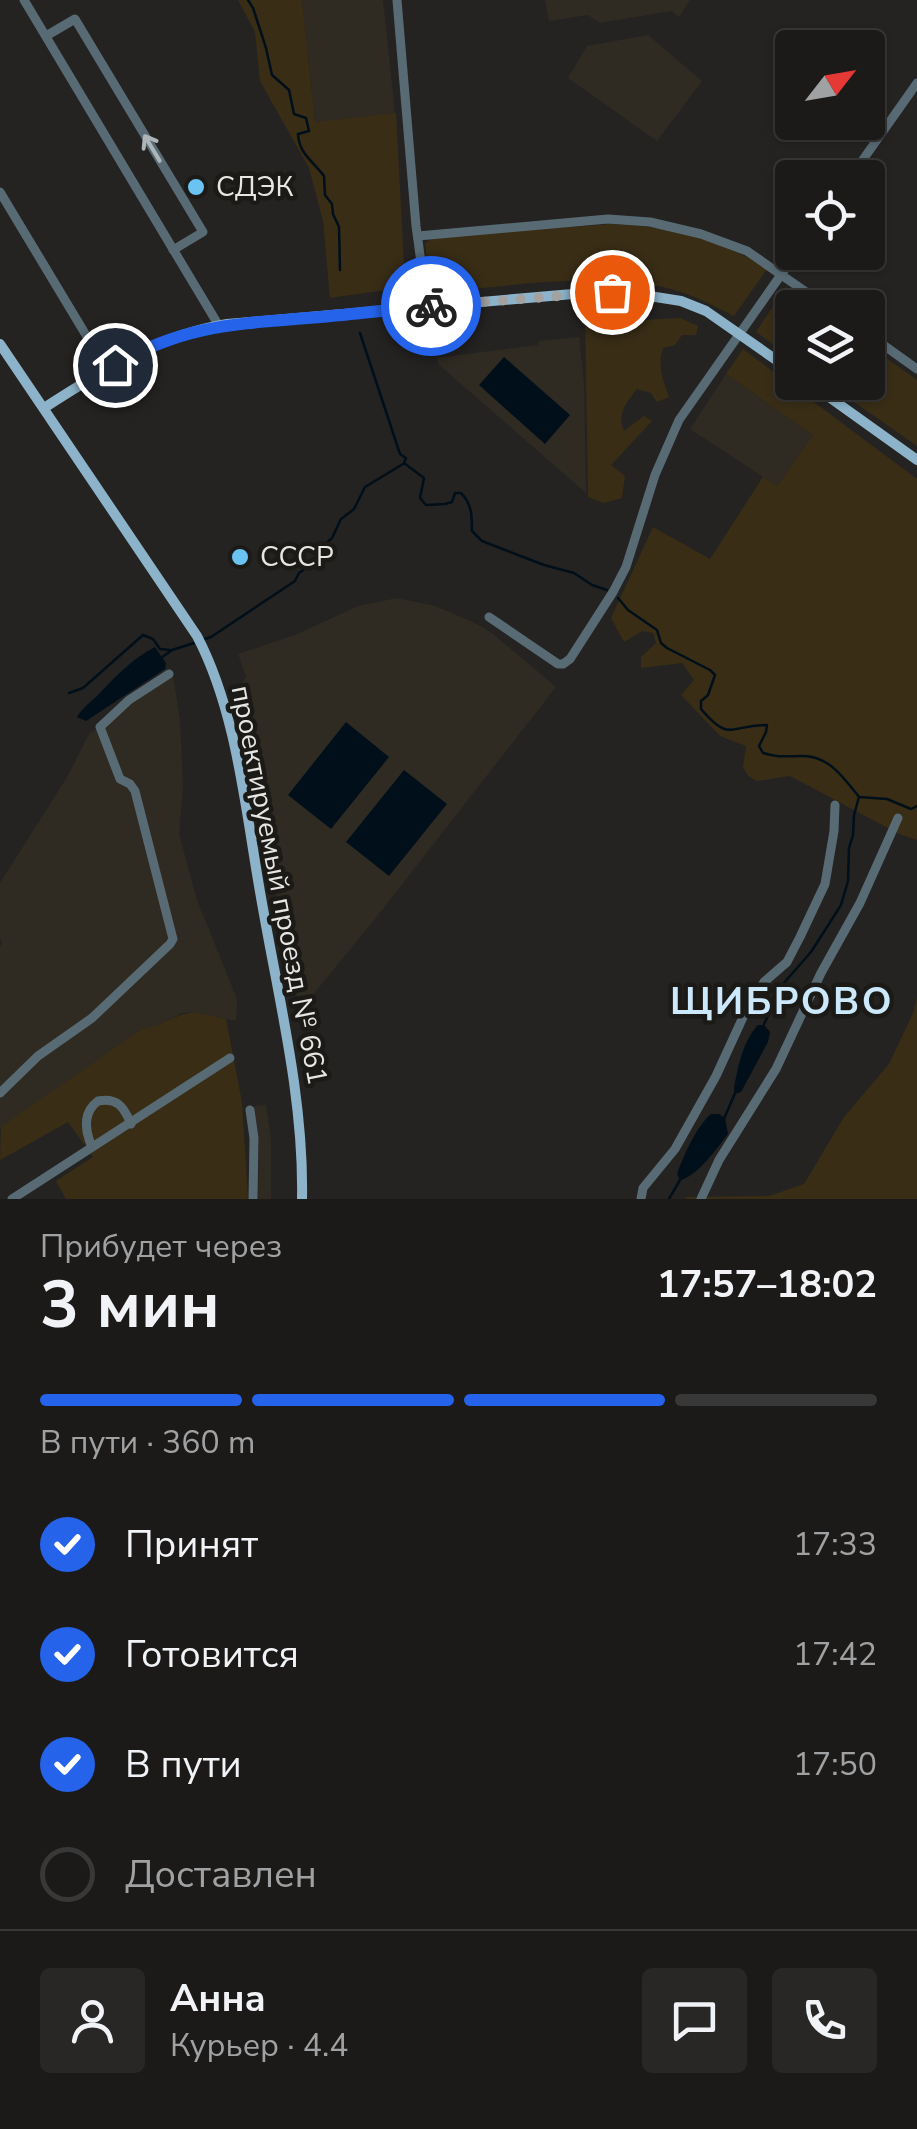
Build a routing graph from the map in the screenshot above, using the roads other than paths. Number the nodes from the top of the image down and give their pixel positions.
1 (24, 0) edge
2 (397, 0) edge
3 (46, 36) junction
4 (917, 83) edge
5 (863, 160) edge
6 (0, 192) edge
7 (418, 236) junction
8 (173, 250) junction
9 (785, 270) edge
10 (782, 274) junction
11 (804, 290) edge
12 (427, 306) junction
13 (219, 326) junction
14 (740, 334) junction
15 (0, 344) edge
16 (885, 346) edge
17 (775, 359) edge
18 (917, 369) edge
19 (106, 370) junction
20 (833, 400) edge
21 (44, 408) junction
22 (917, 460) edge
23 (489, 617) dead end
24 (168, 674) dead end
25 (835, 805) dead end
26 (898, 818) dead end
27 (230, 1058) dead end
28 (0, 1093) edge
29 (250, 1110) dead end
30 (131, 1124) junction
31 (92, 1147) junction
32 (12, 1199) edge
33 (253, 1199) edge
34 (302, 1199) edge
35 (641, 1199) edge
36 (701, 1199) edge

1 - 3 street
2 - 7 street
3 - 8 street
8 -> 3 street
4 - 5 street
6 - 19 street
7 - 10 street
7 - 12 street
8 - 13 street
9 - 10 street
10 - 11 street
10 - 14 street
12 - 13 main road
12 - 14 main road
13 - 19 main road
14 - 17 main road
14 - 23 street
15 - 21 main road, проектируемый проезд № 661
16 - 18 street
19 - 21 main road
20 - 22 main road
21 - 34 main road, проектируемый проезд № 661
24 - 28 street
25 - 35 street
26 - 36 street
27 - 30 street
29 - 33 street
30 - 31 street
30 - 31 street
31 - 32 street

